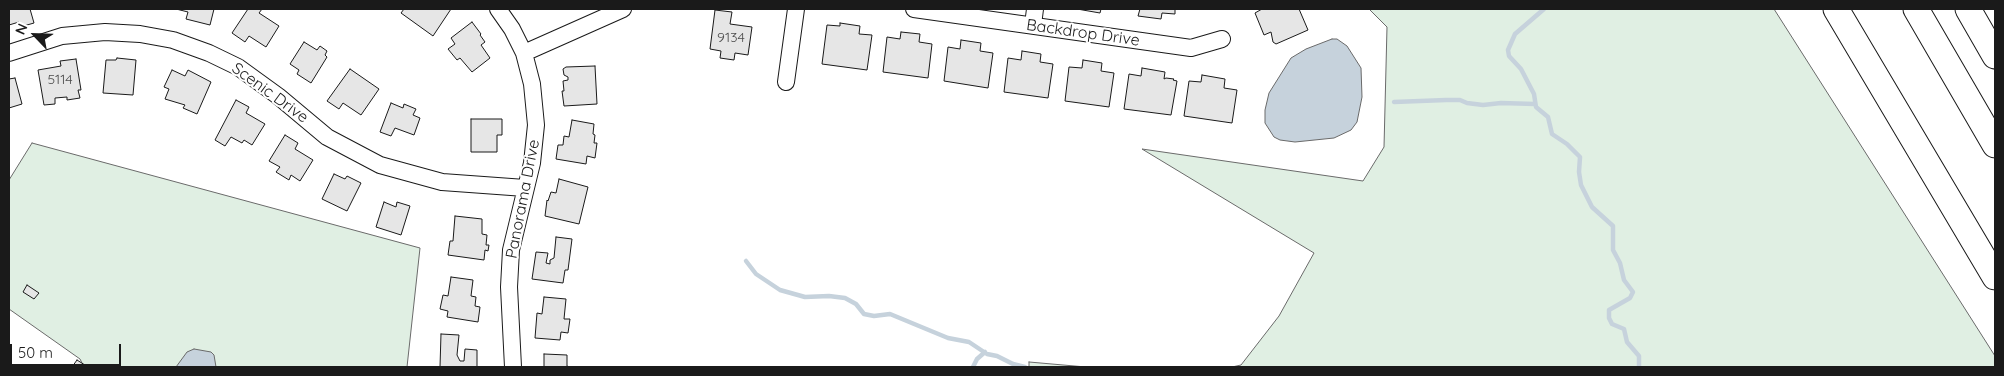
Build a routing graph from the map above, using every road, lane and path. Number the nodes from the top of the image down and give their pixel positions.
1 (498, 9) edge
2 (623, 9) edge
3 (796, 9) edge
4 (914, 9) edge
5 (1035, 9) edge
6 (1836, 9) edge
7 (1916, 9) edge
8 (1968, 9) edge
9 (1033, 25) junction
10 (1222, 39) dead end
11 (9, 53) edge
12 (524, 53) junction
13 (1995, 56) edge
14 (786, 82) dead end
15 (1995, 145) edge
16 (525, 188) junction
17 (1995, 277) edge
18 (513, 367) edge

1 - 12 street, Panorama Drive
2 - 12 street
3 - 14 street
4 - 9 street, Backdrop Drive
5 - 9 street
6 - 17 highway
7 - 15 highway
8 - 13 highway
9 - 10 street, Backdrop Drive
11 - 16 street, Scenic Drive
12 - 16 street, Panorama Drive
16 - 18 street, Panorama Drive

